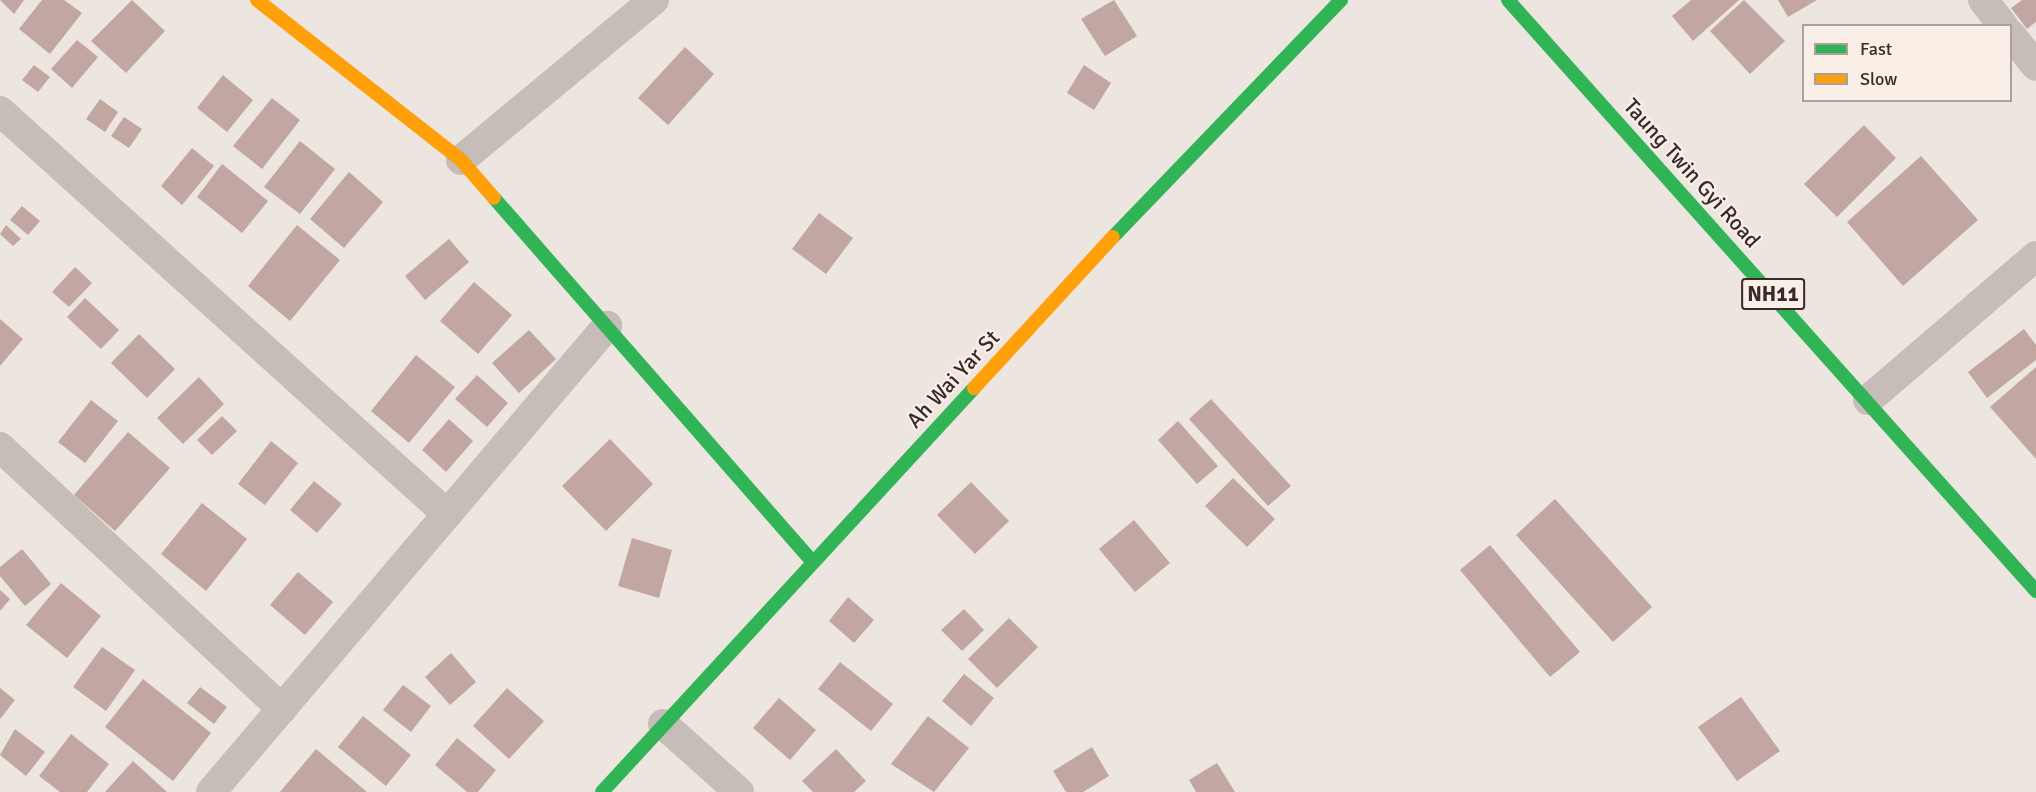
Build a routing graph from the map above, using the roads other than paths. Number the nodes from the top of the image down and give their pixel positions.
1 (257, 0) edge
2 (654, 0) edge
3 (1341, 0) edge
4 (1508, 0) edge
5 (1983, 0) edge
6 (2001, 24) edge
7 (2012, 36) edge
8 (2036, 66) edge
9 (0, 111) edge
10 (461, 160) junction
11 (2036, 256) edge
12 (607, 326) junction
13 (1868, 400) junction
14 (0, 447) edge
15 (447, 514) junction
16 (812, 561) junction
17 (2036, 591) edge
18 (282, 709) junction
19 (663, 724) junction
20 (211, 792) edge
21 (602, 792) edge
22 (739, 792) edge

1 - 10 main road
2 - 10 street
3 - 16 main road, Ah Wai Yar St
4 - 13 main road, Taung Twin Gyi Road / NH11
5 - 6 street
7 - 8 street
9 - 15 street
10 - 12 main road
11 - 13 street
12 - 15 street
12 - 16 main road
13 - 17 main road, Taung Twin Gyi Road / NH11
14 - 18 street
15 - 18 street
16 - 19 main road, Ah Wai Yar St
18 - 20 street
19 - 21 main road, Ah Wai Yar St
19 - 22 street

